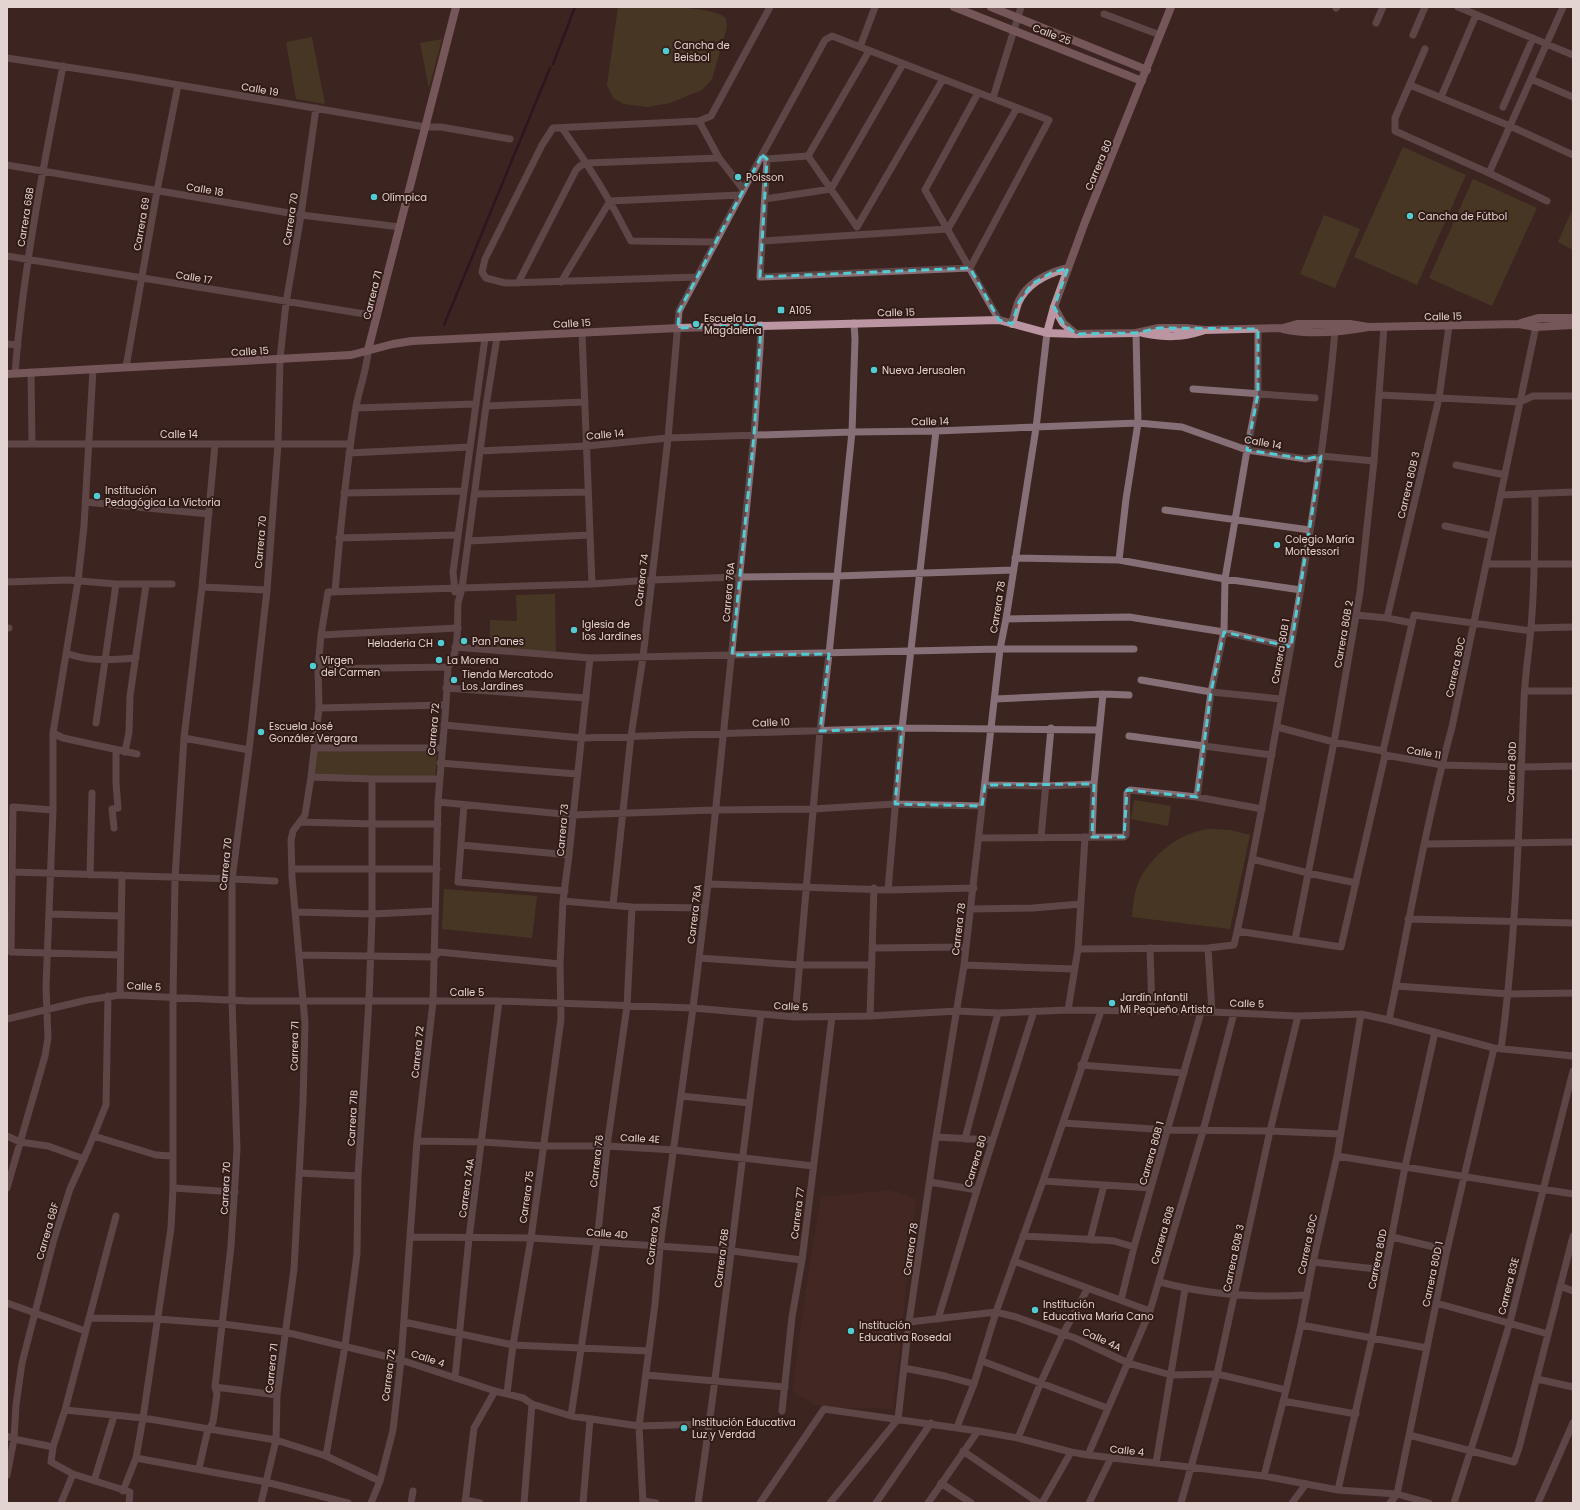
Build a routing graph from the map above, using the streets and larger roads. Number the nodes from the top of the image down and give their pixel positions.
1 (456, 7) edge
2 (770, 7) edge
3 (875, 7) edge
4 (954, 7) edge
5 (991, 7) edge
6 (1021, 7) edge
7 (1171, 7) edge
8 (1383, 7) edge
9 (1425, 7) edge
10 (1458, 7) edge
11 (1564, 7) edge
12 (1104, 14) dead end
13 (1476, 15) junction
14 (1018, 18) junction
15 (1376, 23) dead end
16 (1014, 30) junction
17 (1160, 35) junction
18 (1413, 35) dead end
19 (1533, 38) junction
20 (1547, 44) junction
21 (860, 47) junction
22 (1424, 49) dead end
23 (870, 51) junction
24 (1573, 55) edge
25 (7, 58) edge
26 (903, 64) junction
27 (63, 66) junction
28 (1147, 70) junction
29 (943, 79) junction
30 (1531, 79) junction
31 (1142, 81) junction
32 (1410, 84) junction
33 (178, 85) junction
34 (978, 93) junction
35 (1441, 97) junction
36 (1573, 97) edge
37 (993, 98) junction
38 (1503, 107) dead end
39 (316, 108) junction
40 (1017, 108) junction
41 (699, 121) junction
42 (1510, 126) junction
43 (425, 127) junction
44 (562, 128) junction
45 (510, 140) dead end
46 (808, 156) junction
47 (1573, 156) edge
48 (764, 157) junction
49 (719, 158) junction
50 (587, 163) junction
51 (7, 166) edge
52 (42, 172) junction
53 (1489, 173) junction
54 (831, 189) junction
55 (157, 191) junction
56 (742, 192) junction
57 (765, 199) junction
58 (610, 201) junction
59 (1547, 201) dead end
60 (301, 215) junction
61 (400, 227) junction
62 (948, 229) junction
63 (763, 241) junction
64 (716, 242) junction
65 (7, 256) edge
66 (28, 260) junction
67 (970, 268) junction
68 (1068, 268) junction
69 (696, 277) junction
70 (142, 279) junction
71 (561, 282) junction
72 (518, 283) junction
73 (286, 302) junction
74 (1054, 307) junction
75 (377, 316) junction
76 (1538, 318) junction
77 (1573, 318) edge
78 (999, 320) junction
79 (854, 323) junction
80 (1012, 324) junction
81 (1519, 324) junction
82 (761, 325) junction
83 (1573, 325) edge
84 (1449, 326) junction
85 (1368, 327) junction
86 (1384, 327) junction
87 (1536, 327) junction
88 (678, 328) junction
89 (1282, 328) junction
90 (1258, 329) junction
91 (1335, 331) junction
92 (1138, 332) junction
93 (582, 333) junction
94 (1047, 333) junction
95 (1076, 334) junction
96 (497, 337) junction
97 (485, 338) junction
98 (7, 344) edge
99 (18, 345) junction
100 (368, 350) junction
101 (280, 359) junction
102 (126, 367) junction
103 (93, 369) junction
104 (31, 372) junction
105 (11, 374) edge
106 (1193, 389) dead end
107 (1258, 394) junction
108 (1380, 395) junction
109 (1573, 396) edge
110 (1315, 398) dead end
111 (1439, 398) junction
112 (585, 402) junction
113 (1520, 402) junction
114 (476, 404) junction
115 (486, 406) junction
116 (356, 408) junction
117 (1138, 424) junction
118 (1036, 428) junction
119 (936, 431) junction
120 (852, 432) junction
121 (754, 435) junction
122 (668, 438) junction
123 (7, 444) edge
124 (32, 444) junction
125 (88, 444) junction
126 (215, 444) junction
127 (278, 444) junction
128 (350, 444) junction
129 (587, 446) junction
130 (470, 447) junction
131 (1246, 450) junction
132 (480, 451) junction
133 (349, 453) junction
134 (1321, 456) junction
135 (1374, 461) junction
136 (1456, 465) dead end
137 (1505, 475) junction
138 (464, 491) junction
139 (588, 492) junction
140 (1573, 492) edge
141 (344, 493) junction
142 (475, 494) junction
143 (1501, 495) junction
144 (1535, 495) junction
145 (85, 502) junction
146 (1165, 510) dead end
147 (209, 514) junction
148 (1235, 520) junction
149 (1445, 526) dead end
150 (1310, 530) junction
151 (458, 535) junction
152 (589, 535) junction
153 (1492, 536) junction
154 (339, 538) junction
155 (468, 541) junction
156 (1015, 558) junction
157 (1119, 560) junction
158 (1486, 564) junction
159 (1535, 564) junction
160 (1573, 564) edge
161 (1013, 570) junction
162 (920, 572) junction
163 (837, 576) junction
164 (739, 577) junction
165 (1225, 579) junction
166 (651, 580) junction
167 (78, 581) junction
168 (7, 582) edge
169 (116, 584) junction
170 (172, 584) dead end
171 (592, 584) junction
172 (146, 585) junction
173 (202, 587) junction
174 (454, 588) junction
175 (462, 588) junction
176 (267, 590) junction
177 (1301, 590) junction
178 (331, 592) junction
179 (458, 602) junction
180 (1356, 615) junction
181 (1387, 618) junction
182 (1006, 619) junction
183 (1413, 619) junction
184 (1474, 623) junction
185 (1573, 626) edge
186 (458, 628) junction
187 (1531, 629) junction
188 (1224, 632) junction
189 (321, 634) junction
190 (455, 647) junction
191 (1291, 647) junction
192 (1000, 649) junction
193 (1134, 649) dead end
194 (911, 651) junction
195 (66, 652) junction
196 (829, 654) junction
197 (732, 655) junction
198 (642, 657) junction
199 (136, 658) junction
200 (590, 658) junction
201 (105, 661) junction
202 (448, 667) junction
203 (318, 669) junction
204 (1141, 680) dead end
205 (446, 688) junction
206 (1525, 691) junction
207 (1573, 691) edge
208 (1211, 692) junction
209 (1103, 694) junction
210 (1129, 695) dead end
211 (586, 698) junction
212 (995, 699) junction
213 (1282, 699) junction
214 (446, 705) junction
215 (319, 708) junction
216 (96, 723) dead end
217 (444, 724) junction
218 (1277, 727) junction
219 (902, 728) junction
220 (992, 728) junction
221 (1052, 728) junction
222 (1099, 730) junction
223 (820, 731) junction
224 (52, 733) junction
225 (722, 734) junction
226 (631, 736) junction
227 (1129, 736) dead end
228 (184, 738) junction
229 (582, 738) junction
230 (1334, 742) junction
231 (1204, 746) junction
232 (315, 748) junction
233 (442, 748) junction
234 (116, 750) junction
235 (249, 750) junction
236 (125, 752) junction
237 (1384, 753) junction
238 (137, 754) dead end
239 (1272, 755) junction
240 (440, 764) junction
241 (1442, 765) junction
242 (1573, 766) edge
243 (1521, 767) junction
244 (577, 774) junction
245 (312, 777) junction
246 (372, 779) junction
247 (439, 779) junction
248 (1094, 784) junction
249 (985, 785) junction
250 (1045, 786) junction
251 (92, 793) dead end
252 (1197, 797) junction
253 (438, 802) junction
254 (895, 804) junction
255 (464, 805) junction
256 (982, 806) junction
257 (813, 809) junction
258 (1262, 809) junction
259 (53, 810) junction
260 (714, 810) junction
261 (622, 813) junction
262 (573, 815) junction
263 (300, 822) junction
264 (373, 824) junction
265 (438, 824) junction
266 (114, 828) dead end
267 (1088, 837) junction
268 (979, 838) junction
269 (1041, 838) junction
270 (1573, 842) edge
271 (1519, 843) junction
272 (461, 844) junction
273 (1425, 844) junction
274 (569, 854) junction
275 (1252, 859) junction
276 (292, 869) junction
277 (437, 869) junction
278 (372, 870) junction
279 (13, 872) junction
280 (50, 873) junction
281 (1308, 873) junction
282 (90, 875) junction
283 (122, 875) junction
284 (175, 878) junction
285 (232, 879) junction
286 (275, 882) dead end
287 (1356, 883) junction
288 (708, 884) junction
289 (806, 887) junction
290 (874, 888) junction
291 (974, 888) junction
292 (888, 890) junction
293 (565, 891) junction
294 (563, 901) junction
295 (1081, 904) junction
296 (613, 905) junction
297 (632, 907) junction
298 (705, 908) junction
299 (970, 910) junction
300 (435, 911) junction
301 (295, 912) junction
302 (50, 914) junction
303 (372, 914) junction
304 (120, 916) junction
305 (1408, 919) junction
306 (1514, 922) junction
307 (1573, 923) edge
308 (1237, 931) junction
309 (1295, 940) junction
310 (966, 947) junction
311 (872, 948) junction
312 (1150, 948) junction
313 (1208, 948) junction
314 (1078, 949) junction
315 (48, 952) junction
316 (120, 955) junction
317 (299, 955) junction
318 (371, 957) junction
319 (434, 957) junction
320 (699, 958) junction
321 (560, 964) junction
322 (799, 965) junction
323 (872, 965) junction
324 (964, 965) junction
325 (1074, 969) junction
326 (1396, 986) junction
327 (1573, 993) edge
328 (1509, 994) junction
329 (120, 995) junction
330 (108, 996) junction
331 (173, 998) junction
332 (303, 1000) junction
333 (369, 1000) junction
334 (232, 1001) junction
335 (433, 1002) junction
336 (499, 1002) junction
337 (561, 1004) junction
338 (627, 1006) junction
339 (693, 1008) junction
340 (47, 1010) junction
341 (1068, 1010) junction
342 (957, 1011) junction
343 (1034, 1011) junction
344 (1101, 1011) junction
345 (1152, 1011) junction
346 (1201, 1012) junction
347 (1212, 1012) junction
348 (998, 1013) junction
349 (1234, 1013) junction
350 (761, 1014) junction
351 (1361, 1014) junction
352 (870, 1016) junction
353 (1298, 1016) junction
354 (795, 1017) junction
355 (832, 1017) junction
356 (7, 1019) edge
357 (1389, 1020) junction
358 (1435, 1032) junction
359 (1498, 1048) junction
360 (1573, 1056) edge
361 (1081, 1065) junction
362 (1573, 1071) edge
363 (1184, 1073) junction
364 (682, 1096) junction
365 (749, 1103) junction
366 (1063, 1123) junction
367 (1168, 1130) junction
368 (1203, 1131) junction
369 (1270, 1131) junction
370 (1340, 1134) junction
371 (7, 1136) edge
372 (94, 1136) junction
373 (936, 1137) junction
374 (965, 1139) junction
375 (992, 1140) junction
376 (417, 1141) junction
377 (20, 1142) junction
378 (482, 1142) junction
379 (544, 1146) junction
380 (608, 1146) junction
381 (674, 1150) junction
382 (172, 1156) junction
383 (1337, 1156) junction
384 (742, 1157) junction
385 (84, 1159) junction
386 (813, 1166) junction
387 (1404, 1167) junction
388 (299, 1173) junction
389 (358, 1176) junction
390 (1464, 1176) junction
391 (1043, 1181) junction
392 (930, 1182) junction
393 (1104, 1185) junction
394 (7, 1188) edge
395 (173, 1188) junction
396 (1151, 1188) junction
397 (1543, 1189) junction
398 (977, 1190) junction
399 (235, 1192) junction
400 (1573, 1194) edge
401 (116, 1216) dead end
402 (1023, 1236) junction
403 (1573, 1236) edge
404 (411, 1237) junction
405 (1392, 1237) junction
406 (469, 1238) junction
407 (531, 1238) junction
408 (1090, 1240) junction
409 (597, 1242) junction
410 (660, 1247) junction
411 (1134, 1247) junction
412 (1447, 1250) junction
413 (732, 1251) junction
414 (802, 1260) junction
415 (1014, 1261) junction
416 (1313, 1262) junction
417 (1385, 1270) junction
418 (1160, 1282) junction
419 (1560, 1286) junction
420 (1088, 1288) junction
421 (1185, 1289) junction
422 (1573, 1291) edge
423 (1307, 1295) junction
424 (1235, 1296) junction
425 (1122, 1300) junction
426 (7, 1303) edge
427 (1436, 1303) junction
428 (1150, 1311) junction
429 (996, 1312) junction
430 (35, 1314) junction
431 (89, 1318) junction
432 (938, 1318) junction
433 (157, 1319) junction
434 (404, 1322) junction
435 (909, 1322) junction
436 (1510, 1322) junction
437 (223, 1324) junction
438 (1301, 1325) junction
439 (85, 1331) junction
440 (285, 1332) junction
441 (461, 1334) junction
442 (1063, 1334) junction
443 (1548, 1334) junction
444 (1372, 1338) junction
445 (513, 1345) junction
446 (345, 1346) junction
447 (580, 1348) junction
448 (1427, 1348) junction
449 (649, 1351) junction
450 (401, 1360) junction
451 (982, 1361) junction
452 (1128, 1363) junction
453 (904, 1368) junction
454 (1216, 1374) junction
455 (646, 1375) junction
456 (1171, 1375) junction
457 (455, 1378) junction
458 (1537, 1379) junction
459 (714, 1381) junction
460 (1040, 1382) junction
461 (974, 1384) junction
462 (215, 1387) junction
463 (784, 1387) junction
464 (1573, 1387) edge
465 (495, 1390) junction
466 (1286, 1390) junction
467 (508, 1393) junction
468 (277, 1395) junction
469 (1283, 1401) junction
470 (532, 1404) junction
471 (1107, 1408) junction
472 (65, 1410) junction
473 (782, 1411) dead end
474 (1356, 1414) junction
475 (114, 1416) junction
476 (571, 1416) junction
477 (143, 1418) junction
478 (590, 1420) junction
479 (898, 1420) junction
480 (931, 1423) junction
481 (1573, 1423) edge
482 (710, 1424) junction
483 (639, 1426) junction
484 (957, 1427) junction
485 (208, 1429) junction
486 (978, 1431) junction
487 (1409, 1435) junction
488 (7, 1436) edge
489 (1018, 1438) junction
490 (14, 1439) junction
491 (276, 1440) junction
492 (53, 1447) junction
493 (963, 1451) junction
494 (1071, 1452) junction
495 (1470, 1452) junction
496 (1088, 1455) junction
497 (326, 1456) junction
498 (136, 1458) junction
499 (1111, 1458) junction
500 (1156, 1463) junction
501 (199, 1468) junction
502 (1191, 1468) junction
503 (73, 1474) junction
504 (7, 1475) edge
505 (1264, 1476) junction
506 (94, 1481) junction
507 (380, 1481) junction
508 (266, 1482) junction
509 (941, 1483) junction
510 (1306, 1484) junction
511 (123, 1490) junction
512 (1338, 1490) junction
513 (413, 1491) dead end
514 (1397, 1494) junction
515 (832, 1501) edge
516 (465, 1502) edge
517 (643, 1502) edge
518 (61, 1503) edge
519 (129, 1503) edge
520 (261, 1503) edge
521 (348, 1503) edge
522 (371, 1503) edge
523 (410, 1503) edge
524 (480, 1503) edge
525 (524, 1503) edge
526 (583, 1503) edge
527 (656, 1503) edge
528 (698, 1503) edge
529 (760, 1503) edge
530 (840, 1503) edge
531 (876, 1503) edge
532 (928, 1503) edge
533 (971, 1503) edge
534 (1040, 1503) edge
535 (1089, 1503) edge
536 (1181, 1503) edge
537 (1292, 1503) edge
538 (1390, 1503) edge
539 (1429, 1503) edge
540 (1454, 1503) edge
541 (1538, 1503) edge

1 - 43 street, Carrera 71
2 - 41 street
3 - 21 street
4 - 16 street, Calle 25
5 - 14 street, Calle 25
6 - 14 street
7 - 17 street, Carrera 80
8 - 15 street
9 - 18 street
10 - 13 street
11 - 20 street
12 - 17 street
13 - 19 street
13 - 35 street
14 - 16 street
14 - 28 street, Calle 25
16 - 31 street, Calle 25
16 - 37 street
17 - 28 street, Carrera 80
19 - 20 street
19 - 38 street
20 - 24 street
20 - 30 street
21 - 23 street
21 - 48 street, Carrera 74
22 - 32 street
23 - 26 street
23 - 46 street
25 - 27 street, Calle 19
26 - 29 street
26 - 54 street
27 - 33 street, Calle 19
27 - 52 street, Carrera 68B
28 - 31 street, Carrera 80
29 - 34 street
29 - 54 street
30 - 36 street
30 - 42 street
31 - 68 street, Carrera 80
32 - 35 street
32 - 53 street
33 - 39 street, Calle 19
33 - 55 street, Carrera 69
34 - 37 street
34 - 62 street
35 - 42 street
37 - 40 street
39 - 43 street, Calle 19
39 - 60 street, Carrera 70
40 - 62 street
40 - 67 street
41 - 44 street
41 - 49 street
42 - 47 street
42 - 53 street
43 - 45 street, Calle 19
43 - 61 street, Carrera 71
44 - 50 street
44 - 72 street
46 - 48 street
46 - 54 street
48 - 56 street, Carrera 74
48 - 57 street
49 - 50 street
49 - 56 street
50 - 58 street
50 - 72 street
51 - 52 street, Calle 18
52 - 55 street, Calle 18
52 - 66 street, Carrera 68B
53 - 59 street
54 - 57 street
55 - 60 street, Calle 18
55 - 70 street, Carrera 69
56 - 58 street
56 - 64 street, Carrera 74
57 - 63 street
58 - 64 street
58 - 71 street
60 - 61 street, Calle 18
60 - 73 street, Carrera 70
61 - 75 street, Carrera 71
62 - 63 street
62 - 67 street
63 - 67 street
64 - 69 street, Carrera 74
65 - 66 street, Calle 17
66 - 70 street, Calle 17
66 - 99 street, Carrera 68B
67 - 78 street
68 - 74 street, Carrera 80
68 - 80 street
69 - 71 street
69 - 88 street, Carrera 74
70 - 73 street, Calle 17
70 - 102 street, Carrera 69
71 - 72 street
73 - 75 street, Calle 17
73 - 101 street, Carrera 70
74 - 94 street, Carrera 80
74 - 95 street
75 - 100 street, Carrera 71
76 - 77 street, Calle 15
76 - 81 street, Calle 15
76 - 87 street, Carrera 80C
78 - 79 street, Calle 15
78 - 80 street, Calle 15
79 - 82 street, Calle 15
79 - 120 street
80 - 94 street, Calle 15
81 - 84 street, Calle 15
81 - 87 street, Calle 15
82 - 88 street, Calle 15
82 - 121 street, Carrera 76A
83 - 87 street, Calle 15
84 - 86 street, Calle 15
84 - 111 street, Carrera 80B 3
85 - 86 street, Calle 15
85 - 89 street, Calle 15
85 - 91 street, Calle 15
86 - 108 street, Carrera 80B 2
87 - 113 street, Carrera 80C
88 - 93 street, Calle 15
88 - 122 street, Carrera 74
89 - 90 street, Calle 15
89 - 91 street, Calle 15
90 - 92 street, Calle 15
90 - 107 street
91 - 134 street, Carrera 80B 1
92 - 95 street, Calle 15
92 - 117 street
93 - 96 street, Calle 15
93 - 112 street
94 - 95 street, Calle 15
94 - 118 street, Carrera 78
96 - 97 street, Calle 15
96 - 115 street, Carrera 72
97 - 100 street, Calle 15
97 - 114 street, Carrera 72
98 - 99 street
99 - 105 street, Carrera 68B
100 - 101 street, Calle 15
100 - 116 street, Carrera 71
101 - 102 street, Calle 15
101 - 127 street, Carrera 70
102 - 103 street, Calle 15
103 - 104 street, Calle 15
103 - 125 street
104 - 105 street, Calle 15
104 - 124 street
106 - 107 street
107 - 110 street
107 - 131 street
108 - 111 street
108 - 135 street, Carrera 80B 2
109 - 113 street
111 - 113 street
111 - 181 street, Carrera 80B 3
112 - 115 street
112 - 129 street
113 - 137 street, Carrera 80C
114 - 116 street
114 - 130 street, Carrera 72
115 - 132 street, Carrera 72
116 - 128 street, Carrera 71
117 - 118 street, Calle 14
117 - 131 street, Calle 14
117 - 157 street
118 - 119 street, Calle 14
118 - 156 street, Carrera 78
119 - 120 street, Calle 14
119 - 162 street
120 - 121 street, Calle 14
120 - 163 street
121 - 122 street, Calle 14
121 - 164 street, Carrera 76A
122 - 129 street, Calle 14
122 - 166 street, Carrera 74
123 - 124 street, Calle 14
124 - 125 street, Calle 14
125 - 126 street, Calle 14
125 - 145 street
126 - 127 street, Calle 14
126 - 147 street
127 - 128 street, Calle 14
127 - 176 street, Carrera 70
128 - 133 street, Carrera 71
129 - 132 street, Calle 14
129 - 139 street
130 - 133 street
130 - 138 street, Carrera 72
131 - 134 street, Calle 14
131 - 148 street
132 - 142 street, Carrera 72
133 - 141 street, Carrera 71
134 - 135 street, Calle 14
134 - 150 street, Carrera 80B 1
135 - 180 street, Carrera 80B 2
136 - 137 street
137 - 143 street, Carrera 80C
138 - 141 street
138 - 151 street, Carrera 72
139 - 142 street
139 - 152 street
140 - 144 street
141 - 154 street, Carrera 71
142 - 155 street, Carrera 72
143 - 144 street
143 - 153 street, Carrera 80C
144 - 159 street, Carrera 80D
145 - 147 street
145 - 167 street
146 - 148 street
147 - 173 street
148 - 150 street
148 - 165 street
149 - 153 street
150 - 177 street, Carrera 80B 1
151 - 154 street
151 - 174 street, Carrera 72
152 - 155 street
152 - 171 street
153 - 158 street, Carrera 80C
154 - 178 street, Carrera 71
155 - 175 street, Carrera 72
156 - 157 street
156 - 161 street, Carrera 78
157 - 165 street
158 - 159 street
158 - 184 street, Carrera 80C
159 - 160 street
159 - 187 street, Carrera 80D
161 - 162 street
161 - 182 street, Carrera 78
162 - 163 street
162 - 194 street
163 - 164 street
163 - 196 street
164 - 166 street
164 - 197 street, Carrera 76A
165 - 177 street
165 - 188 street
166 - 171 street
166 - 198 street, Carrera 74
167 - 168 street
167 - 169 street
167 - 195 street
169 - 172 street
169 - 201 street
170 - 172 street
171 - 175 street
172 - 199 street
173 - 176 street
173 - 228 street
174 - 175 street
174 - 178 street
174 - 179 street, Carrera 72
175 - 179 street, Carrera 72
176 - 235 street, Carrera 70
177 - 191 street, Carrera 80B 1
178 - 189 street, Carrera 71
179 - 186 street, Carrera 72
180 - 181 street
180 - 230 street, Carrera 80B 2
181 - 183 street
182 - 188 street
182 - 192 street, Carrera 78
183 - 184 street
183 - 237 street
184 - 187 street
184 - 241 street, Carrera 80C
185 - 187 street
186 - 189 street
186 - 190 street, Carrera 72
187 - 206 street, Carrera 80D
188 - 191 street
188 - 208 street
189 - 203 street, Carrera 71
190 - 200 street
190 - 202 street, Carrera 72
191 - 213 street, Carrera 80B 1
192 - 193 street
192 - 194 street
192 - 212 street, Carrera 78
194 - 196 street
194 - 219 street
195 - 201 street
195 - 224 street
196 - 197 street
196 - 223 street
197 - 198 street
197 - 225 street, Carrera 76A
198 - 200 street
198 - 226 street, Carrera 74
199 - 201 street
199 - 236 street
200 - 211 street, Carrera 73
201 - 216 street
202 - 203 street
202 - 205 street, Carrera 72
203 - 215 street, Carrera 71
204 - 208 street
205 - 211 street
205 - 214 street, Carrera 72
206 - 207 street
206 - 243 street, Carrera 80D
208 - 213 street
208 - 231 street
209 - 210 street
209 - 212 street
209 - 222 street
211 - 229 street, Carrera 73
212 - 220 street, Carrera 78
213 - 218 street, Carrera 80B 1
214 - 215 street
214 - 217 street, Carrera 72
215 - 232 street, Carrera 71
217 - 229 street, Calle 10
217 - 233 street, Carrera 72
218 - 230 street, Calle 11
218 - 239 street, Carrera 80B 1
219 - 220 street, Calle 10
219 - 223 street, Calle 10
219 - 254 street
220 - 221 street, Calle 10
220 - 249 street, Carrera 78
221 - 222 street, Calle 10
221 - 250 street
222 - 248 street
223 - 225 street, Calle 10
223 - 257 street
224 - 234 street
224 - 259 street
225 - 226 street, Calle 10
225 - 260 street, Carrera 76A
226 - 229 street, Calle 10
226 - 261 street, Carrera 74
227 - 231 street
228 - 235 street
228 - 284 street
229 - 244 street, Carrera 73
230 - 237 street, Calle 11
230 - 281 street, Carrera 80B 2
231 - 239 street
231 - 252 street
232 - 233 street
232 - 245 street, Carrera 71
233 - 240 street, Carrera 72
234 - 236 street
234 - 266 street
235 - 285 street, Carrera 70
236 - 238 street
237 - 241 street, Calle 11
237 - 287 street
239 - 258 street, Carrera 80B 1
240 - 244 street
240 - 247 street, Carrera 72
241 - 243 street, Calle 11
241 - 273 street, Carrera 80C
242 - 243 street, Calle 11
243 - 271 street, Carrera 80D
244 - 262 street, Carrera 73
245 - 246 street
245 - 263 street, Carrera 71
246 - 247 street
246 - 264 street, Carrera 71B
247 - 253 street, Carrera 72
248 - 250 street
248 - 267 street
249 - 250 street
249 - 256 street, Carrera 78
250 - 269 street
251 - 282 street
252 - 258 street
252 - 267 street
253 - 255 street
253 - 265 street, Carrera 72
254 - 256 street
254 - 257 street
254 - 292 street
255 - 262 street
255 - 272 street
256 - 268 street, Carrera 78
257 - 260 street
257 - 289 street
258 - 275 street, Carrera 80B 1
259 - 279 street
259 - 280 street
260 - 261 street
260 - 288 street, Carrera 76A
261 - 262 street
261 - 296 street, Carrera 74
262 - 274 street, Carrera 73
263 - 264 street
263 - 276 street, Carrera 71
264 - 265 street
264 - 278 street, Carrera 71B
265 - 277 street, Carrera 72
267 - 269 street
267 - 295 street
268 - 269 street
268 - 291 street, Carrera 78
270 - 271 street
271 - 273 street
271 - 306 street, Carrera 80D
272 - 274 street
272 - 293 street
273 - 305 street, Carrera 80C
274 - 293 street, Carrera 73
275 - 281 street
275 - 308 street, Carrera 80B 1
276 - 278 street
276 - 301 street, Carrera 71
277 - 278 street
277 - 300 street, Carrera 72
278 - 303 street, Carrera 71B
279 - 280 street
279 - 315 street
280 - 282 street
280 - 302 street
281 - 287 street
281 - 309 street, Carrera 80B 2
282 - 283 street
283 - 284 street
283 - 304 street
284 - 285 street
284 - 331 street
285 - 286 street
285 - 334 street, Carrera 70
287 - 309 street
288 - 289 street
288 - 298 street, Carrera 76A
289 - 290 street
289 - 322 street
290 - 292 street
290 - 311 street
291 - 292 street
291 - 299 street, Carrera 78
293 - 294 street, Carrera 73
294 - 296 street
294 - 321 street, Carrera 73
295 - 299 street
295 - 314 street
296 - 297 street
297 - 298 street
297 - 338 street, Carrera 76
298 - 320 street, Carrera 76A
299 - 310 street, Carrera 78
300 - 303 street
300 - 319 street, Carrera 72
301 - 303 street
301 - 317 street, Carrera 71
302 - 304 street
302 - 315 street
303 - 318 street, Carrera 71B
304 - 316 street
305 - 306 street
305 - 326 street, Carrera 80C
306 - 307 street
306 - 328 street, Carrera 80D
308 - 309 street
308 - 313 street, Carrera 80B 1
310 - 311 street
310 - 324 street, Carrera 78
311 - 323 street
312 - 313 street
312 - 314 street
312 - 345 street
313 - 347 street
314 - 325 street
315 - 316 street
315 - 340 street
316 - 329 street
317 - 318 street
317 - 332 street, Carrera 71
318 - 319 street
318 - 333 street, Carrera 71B
319 - 321 street
319 - 335 street, Carrera 72
320 - 322 street
320 - 339 street, Carrera 76A
321 - 337 street, Carrera 73
322 - 323 street
322 - 354 street
323 - 352 street
324 - 325 street
324 - 342 street, Carrera 78
325 - 341 street
326 - 328 street
326 - 357 street, Carrera 80C
327 - 328 street
328 - 359 street, Carrera 80D
329 - 330 street, Calle 5
329 - 331 street, Calle 5
330 - 340 street, Calle 5
330 - 372 street, Carrera 68F
331 - 334 street, Calle 5
331 - 382 street
332 - 333 street, Calle 5
332 - 334 street, Calle 5
332 - 388 street, Carrera 71
333 - 335 street, Calle 5
333 - 389 street, Carrera 71B
334 - 399 street, Carrera 70
335 - 336 street, Calle 5
335 - 376 street, Carrera 72
336 - 337 street, Calle 5
336 - 378 street, Carrera 74A
337 - 338 street, Calle 5
337 - 379 street, Carrera 75
338 - 339 street, Calle 5
338 - 380 street, Carrera 76
339 - 350 street, Calle 5
339 - 364 street, Carrera 76A
340 - 356 street, Calle 5
340 - 377 street
341 - 343 street, Calle 5
341 - 344 street, Calle 5
342 - 348 street, Calle 5
342 - 352 street, Calle 5
342 - 373 street, Carrera 78
343 - 348 street, Calle 5
343 - 375 street, Carrera 80
344 - 345 street, Calle 5
344 - 361 street
345 - 346 street, Calle 5
346 - 347 street, Calle 5
346 - 363 street, Carrera 80B 1
347 - 349 street, Calle 5
348 - 374 street
349 - 353 street, Calle 5
349 - 368 street, Carrera 80B
350 - 354 street, Calle 5
350 - 365 street, Carrera 76B
351 - 353 street, Calle 5
351 - 357 street, Calle 5
351 - 370 street, Carrera 80C
352 - 355 street, Calle 5
353 - 369 street, Carrera 80B 3
354 - 355 street, Calle 5
355 - 386 street, Carrera 77
357 - 358 street, Calle 5
358 - 359 street, Calle 5
358 - 387 street, Carrera 80D
359 - 360 street, Calle 5
359 - 390 street, Carrera 80D 1
361 - 363 street
361 - 366 street
362 - 397 street, Carrera 83E
363 - 367 street, Carrera 80B 1
364 - 365 street
364 - 381 street, Carrera 76A
365 - 384 street, Carrera 76B
366 - 367 street
366 - 391 street
367 - 368 street
367 - 396 street, Carrera 80B 1
368 - 369 street
368 - 418 street, Carrera 80B
369 - 370 street
369 - 424 street, Carrera 80B 3
370 - 383 street, Carrera 80C
371 - 377 street
372 - 382 street
372 - 385 street, Carrera 68F
373 - 374 street
373 - 392 street, Carrera 78
374 - 375 street
375 - 398 street, Carrera 80
376 - 378 street, Calle 4E
376 - 404 street, Carrera 72
377 - 385 street
377 - 394 street
378 - 379 street, Calle 4E
378 - 406 street, Carrera 74A
379 - 380 street, Calle 4E
379 - 407 street, Carrera 75
380 - 381 street, Calle 4E
380 - 409 street, Carrera 76
381 - 384 street, Calle 4E
381 - 410 street, Carrera 76A
382 - 395 street
383 - 387 street
383 - 416 street, Carrera 80C
384 - 386 street, Calle 4E
384 - 413 street, Carrera 76B
385 - 430 street, Carrera 68F
386 - 414 street, Carrera 77
387 - 390 street
387 - 405 street, Carrera 80D
388 - 389 street
388 - 440 street, Carrera 71
389 - 446 street, Carrera 71B
390 - 397 street
390 - 412 street, Carrera 80D 1
391 - 393 street
391 - 402 street
392 - 398 street
392 - 435 street, Carrera 78
393 - 396 street
393 - 408 street
395 - 399 street
395 - 433 street
396 - 411 street, Carrera 80B 1
397 - 400 street
397 - 436 street, Carrera 83E
398 - 432 street, Carrera 80
399 - 437 street, Carrera 70
401 - 431 street
402 - 408 street
402 - 415 street
403 - 419 street
404 - 406 street, Calle 4D
404 - 434 street, Carrera 72
405 - 412 street
405 - 417 street, Carrera 80D
406 - 407 street, Calle 4D
406 - 441 street, Carrera 74A
407 - 409 street, Calle 4D
407 - 445 street, Carrera 75
408 - 411 street
409 - 410 street, Calle 4D
409 - 447 street, Carrera 76
410 - 413 street, Calle 4D
410 - 449 street, Carrera 76A
411 - 425 street, Carrera 80B 1
412 - 427 street, Carrera 80D 1
413 - 414 street, Calle 4D
413 - 459 street, Carrera 76B
414 - 463 street, Carrera 77
415 - 420 street
415 - 429 street
416 - 417 street
416 - 423 street, Carrera 80C
417 - 444 street, Carrera 80D
418 - 421 street
418 - 428 street, Carrera 80B
419 - 422 street
419 - 443 street
420 - 425 street
420 - 442 street
421 - 424 street
421 - 456 street
423 - 424 street
423 - 438 street, Carrera 80C
424 - 454 street, Carrera 80B 3
425 - 428 street
426 - 430 street
427 - 436 street
427 - 448 street, Carrera 80D 1
428 - 452 street, Carrera 80B
429 - 432 street, Calle 4A
429 - 442 street, Calle 4A
429 - 451 street
430 - 439 street
430 - 490 street, Carrera 68F
431 - 433 street, Calle 4
431 - 439 street
432 - 435 street, Calle 4A
433 - 437 street, Calle 4
433 - 477 street
434 - 441 street
434 - 450 street, Carrera 72
435 - 453 street, Carrera 78
436 - 443 street
436 - 495 street, Carrera 83E
437 - 440 street, Calle 4
437 - 462 street, Carrera 70
438 - 444 street
438 - 466 street, Carrera 80C
439 - 472 street
440 - 446 street, Calle 4
440 - 468 street, Carrera 71
441 - 445 street
441 - 457 street, Carrera 74A
442 - 452 street, Calle 4A
442 - 460 street
443 - 458 street
444 - 448 street
444 - 474 street, Carrera 80D
445 - 447 street
445 - 467 street, Carrera 75
446 - 450 street, Calle 4
446 - 497 street, Carrera 71B
447 - 449 street
447 - 476 street, Carrera 76
448 - 487 street, Carrera 80D 1
449 - 455 street, Carrera 76A
450 - 457 street, Calle 4
450 - 507 street, Carrera 72
451 - 460 street
451 - 461 street
452 - 456 street, Calle 4A
452 - 471 street, Carrera 80B
453 - 461 street
453 - 479 street, Carrera 78
454 - 456 street, Calle 4A
454 - 466 street, Calle 4A
454 - 502 street, Carrera 80B 3
455 - 459 street
455 - 483 street, Carrera 76A
456 - 500 street
457 - 465 street, Calle 4
458 - 464 street
458 - 495 street
459 - 463 street
459 - 482 street, Carrera 76B
460 - 471 street
460 - 489 street
461 - 484 street
462 - 468 street
462 - 485 street, Carrera 70
463 - 473 street, Carrera 77
465 - 467 street, Calle 4
465 - 516 street
466 - 469 street, Carrera 80C
467 - 470 street, Calle 4
468 - 491 street, Carrera 71
469 - 474 street
469 - 505 street, Carrera 80C
470 - 476 street, Calle 4
470 - 525 street
471 - 496 street, Carrera 80B
472 - 475 street
472 - 492 street
474 - 512 street, Carrera 80D
475 - 477 street
475 - 506 street
476 - 478 street, Calle 4
477 - 485 street
477 - 498 street
478 - 483 street, Calle 4
478 - 526 street
479 - 480 street, Calle 4
479 - 515 street
479 - 529 street, Calle 4
480 - 484 street, Calle 4
480 - 531 street
481 - 541 street
482 - 483 street, Calle 4
482 - 528 street, Carrera 76B
483 - 517 street, Carrera 76A
484 - 486 street, Calle 4
485 - 491 street
485 - 501 street, Carrera 70
486 - 489 street, Calle 4
486 - 493 street
487 - 495 street
487 - 514 street, Carrera 80D 1
488 - 490 street
489 - 494 street, Calle 4
490 - 492 street
490 - 504 street, Carrera 68F
491 - 497 street
491 - 508 street, Carrera 71
492 - 503 street
493 - 509 street
493 - 534 street
494 - 496 street, Calle 4
494 - 534 street
495 - 540 street, Carrera 83E
496 - 499 street, Calle 4
497 - 507 street
498 - 501 street
498 - 511 street
499 - 500 street, Calle 4
499 - 535 street
500 - 502 street, Calle 4
501 - 508 street
502 - 505 street, Calle 4
502 - 536 street, Carrera 80B 3
503 - 506 street
503 - 518 street
505 - 510 street, Calle 4
506 - 511 street
507 - 522 street, Carrera 72
508 - 520 street, Carrera 71
508 - 521 street
509 - 532 street
509 - 533 street
510 - 512 street, Calle 4
510 - 537 street
511 - 519 street
512 - 514 street, Calle 4
513 - 523 street
514 - 538 street, Carrera 80D 1
514 - 539 street, Calle 4
515 - 530 street
516 - 524 street
517 - 527 street

